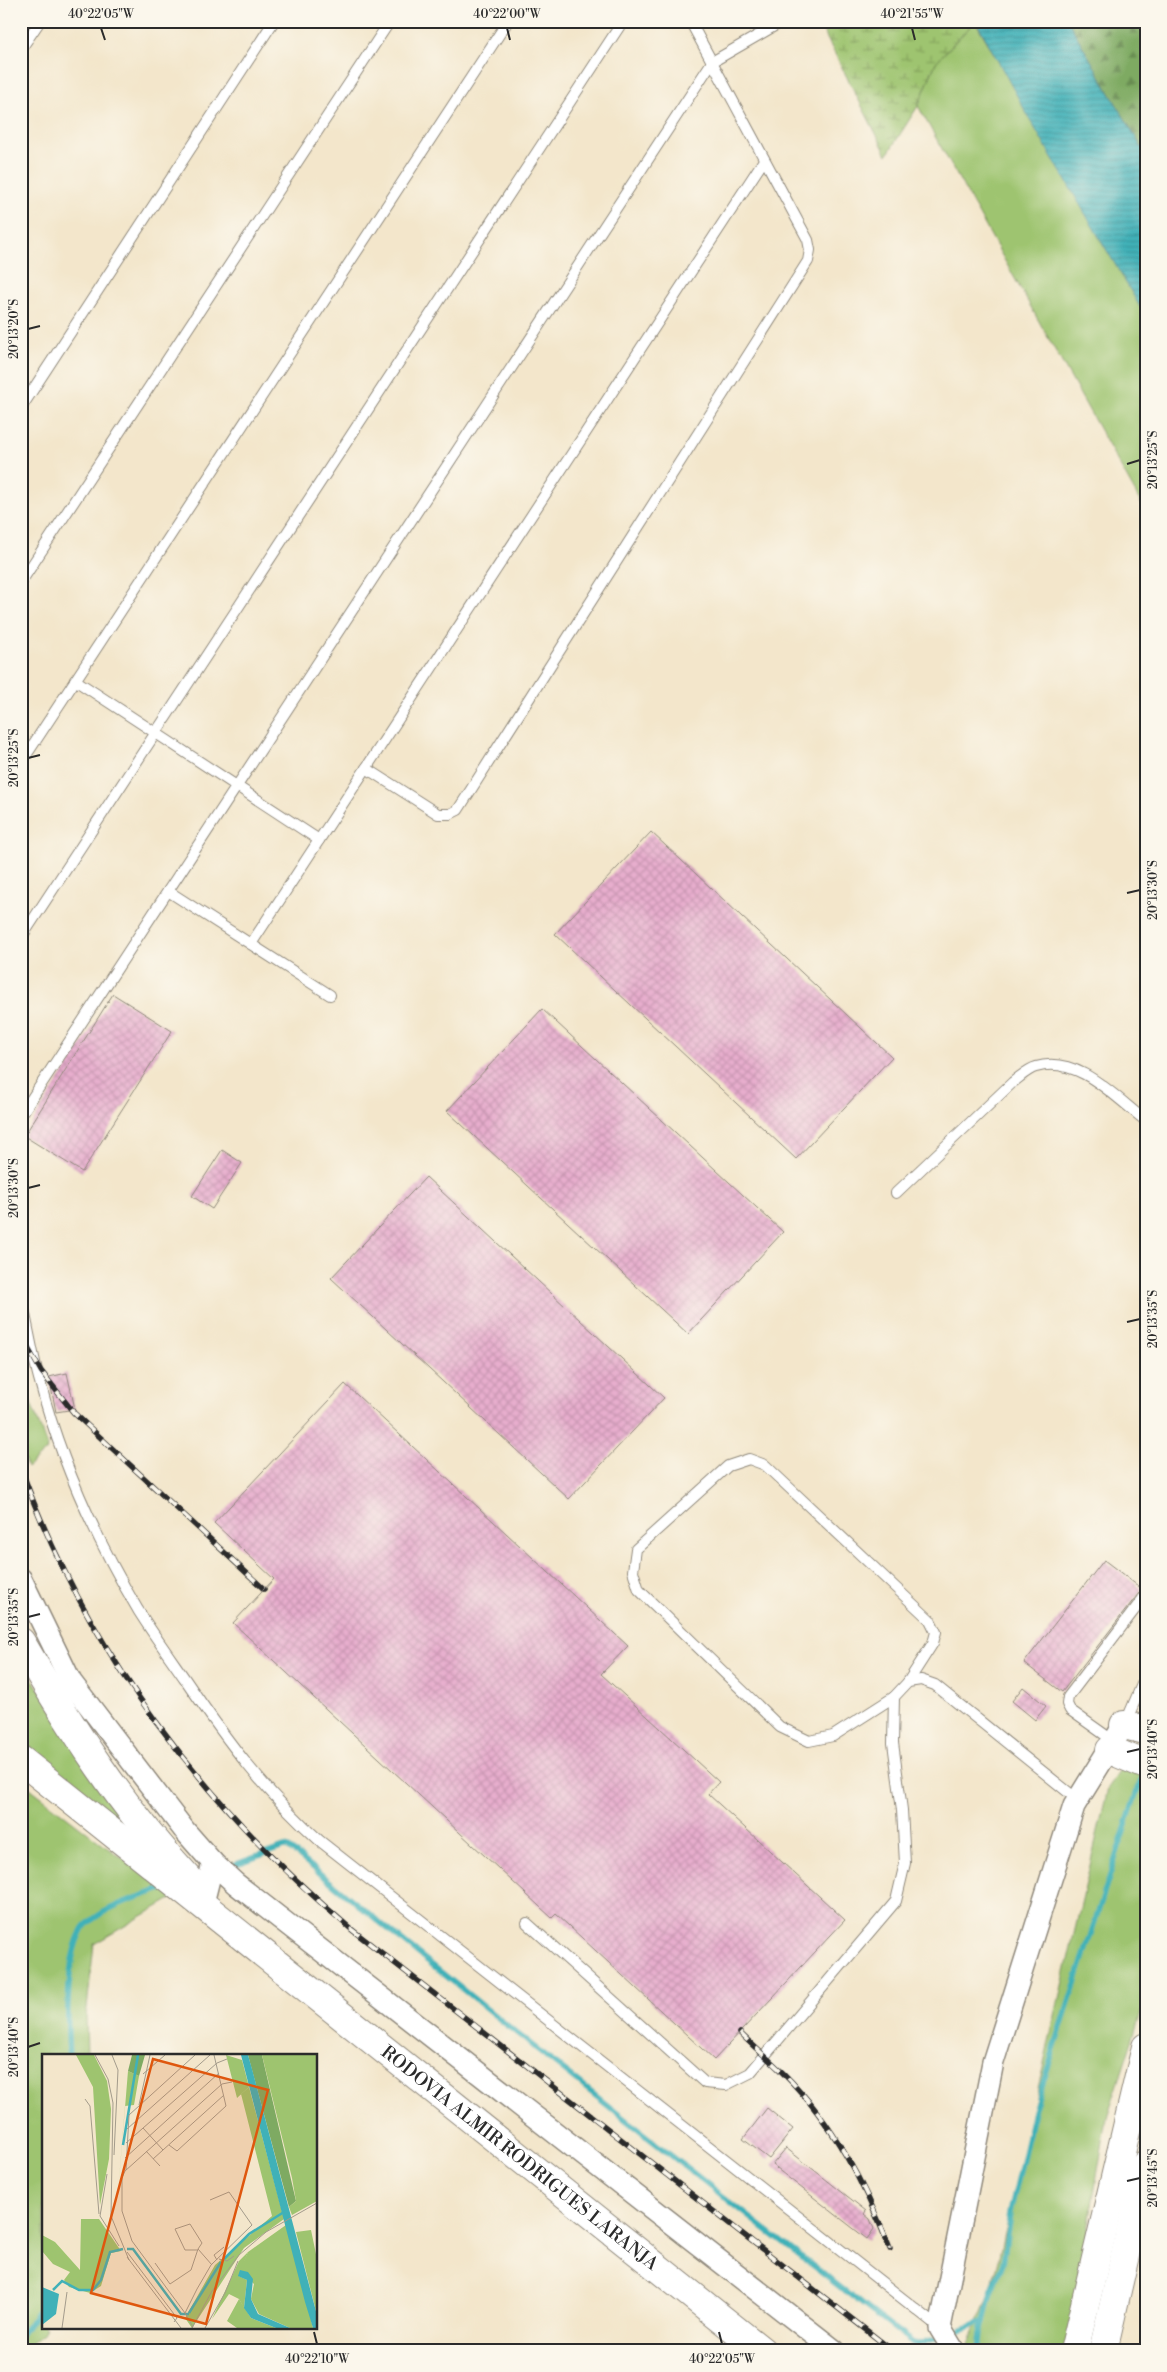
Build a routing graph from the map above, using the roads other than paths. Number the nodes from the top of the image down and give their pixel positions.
1 (40, 21) edge
2 (274, 21) edge
3 (390, 21) edge
4 (508, 21) edge
5 (623, 21) edge
6 (690, 21) edge
7 (783, 21) edge
8 (21, 49) edge
9 (712, 62) junction
10 (764, 160) junction
11 (21, 408) edge
12 (21, 582) edge
13 (75, 680) junction
14 (156, 733) junction
15 (21, 763) edge
16 (366, 768) junction
17 (237, 786) junction
18 (319, 840) junction
19 (168, 891) junction
20 (21, 938) edge
21 (251, 944) junction
22 (330, 995) dead end
23 (21, 1115) edge
24 (1146, 1121) edge
25 (896, 1193) dead end
26 (21, 1297) edge
27 (21, 1579) edge
28 (1145, 1596) edge
29 (21, 1642) edge
30 (1146, 1675) edge
31 (908, 1682) junction
32 (894, 1697) junction
33 (1124, 1737) edge
34 (21, 1760) edge
35 (1146, 1765) edge
36 (1078, 1800) junction
37 (213, 1863) junction
38 (205, 1895) junction
39 (527, 1923) dead end
40 (275, 1964) junction
41 (1146, 2047) edge
42 (1146, 2164) edge
43 (940, 2328) junction
44 (762, 2351) edge
45 (835, 2351) edge
46 (954, 2351) edge
47 (1074, 2351) edge
48 (1103, 2351) edge

1 - 8 lane
2 - 11 lane
3 - 12 lane
4 - 13 lane
5 - 14 lane
6 - 9 lane
7 - 9 lane
9 - 10 lane
9 - 17 lane
10 - 16 lane
10 - 16 lane
13 - 14 lane
13 - 15 lane
14 - 17 lane
14 - 20 lane
16 - 18 lane
17 - 18 lane
17 - 19 lane
18 - 21 lane
19 - 21 lane
19 - 23 lane
21 - 22 lane
24 - 25 lane
26 - 43 lane
27 - 37 street
28 - 33 lane
29 - 38 main road, RODOVIA ALMIR RODRIGUES LARANJA
30 - 33 lane
31 - 32 lane
31 - 32 lane
31 - 36 lane
32 - 39 lane
33 - 35 main road
33 - 36 street
34 - 40 main road, RODOVIA ALMIR RODRIGUES LARANJA
36 - 43 street
37 - 38 street
37 - 45 street
38 - 40 main road, RODOVIA ALMIR RODRIGUES LARANJA
40 - 44 main road, RODOVIA ALMIR RODRIGUES LARANJA
41 - 47 main road
42 - 48 main road
43 - 46 street

